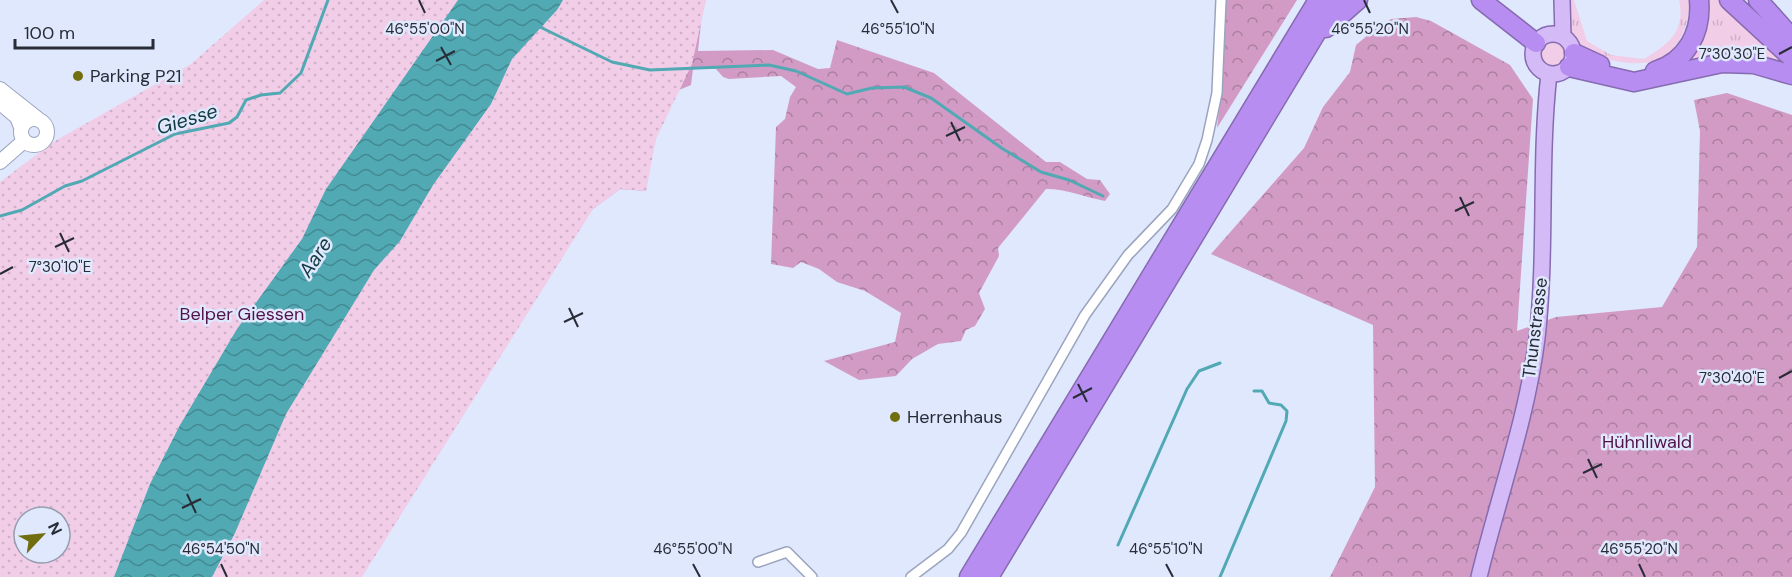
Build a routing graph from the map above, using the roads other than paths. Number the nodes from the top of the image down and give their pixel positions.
1 (1221, 0) edge
2 (1318, 0) edge
3 (1336, 0) edge
4 (1358, 0) edge
5 (1481, 0) edge
6 (1553, 0) edge
7 (1562, 0) edge
8 (1700, 0) edge
9 (1730, 0) edge
10 (1744, 0) edge
11 (1758, 0) edge
12 (1549, 38) junction
13 (1792, 38) edge
14 (1310, 44) junction
15 (1792, 46) edge
16 (1792, 58) edge
17 (1571, 60) junction
18 (1549, 74) junction
19 (1792, 75) edge
20 (0, 89) edge
21 (0, 103) edge
22 (38, 119) junction
23 (21, 127) junction
24 (24, 141) junction
25 (0, 162) edge
26 (758, 562) dead end
27 (812, 577) edge
28 (911, 577) edge
29 (969, 577) edge
30 (989, 577) edge
31 (1479, 577) edge

1 - 28 street
2 - 29 highway
3 - 14 highway
4 - 14 highway
5 - 12 highway
6 - 12 main road
7 - 12 main road
8 - 17 highway
9 - 16 highway
10 - 15 highway
11 - 13 highway
12 - 17 main road
12 - 18 main road
14 - 30 highway
17 - 18 main road
17 - 19 highway
18 - 31 main road, Thunstrasse
20 - 22 street
21 - 23 street
22 - 23 street
22 - 24 street
23 - 24 street
24 - 25 street
26 - 27 street

